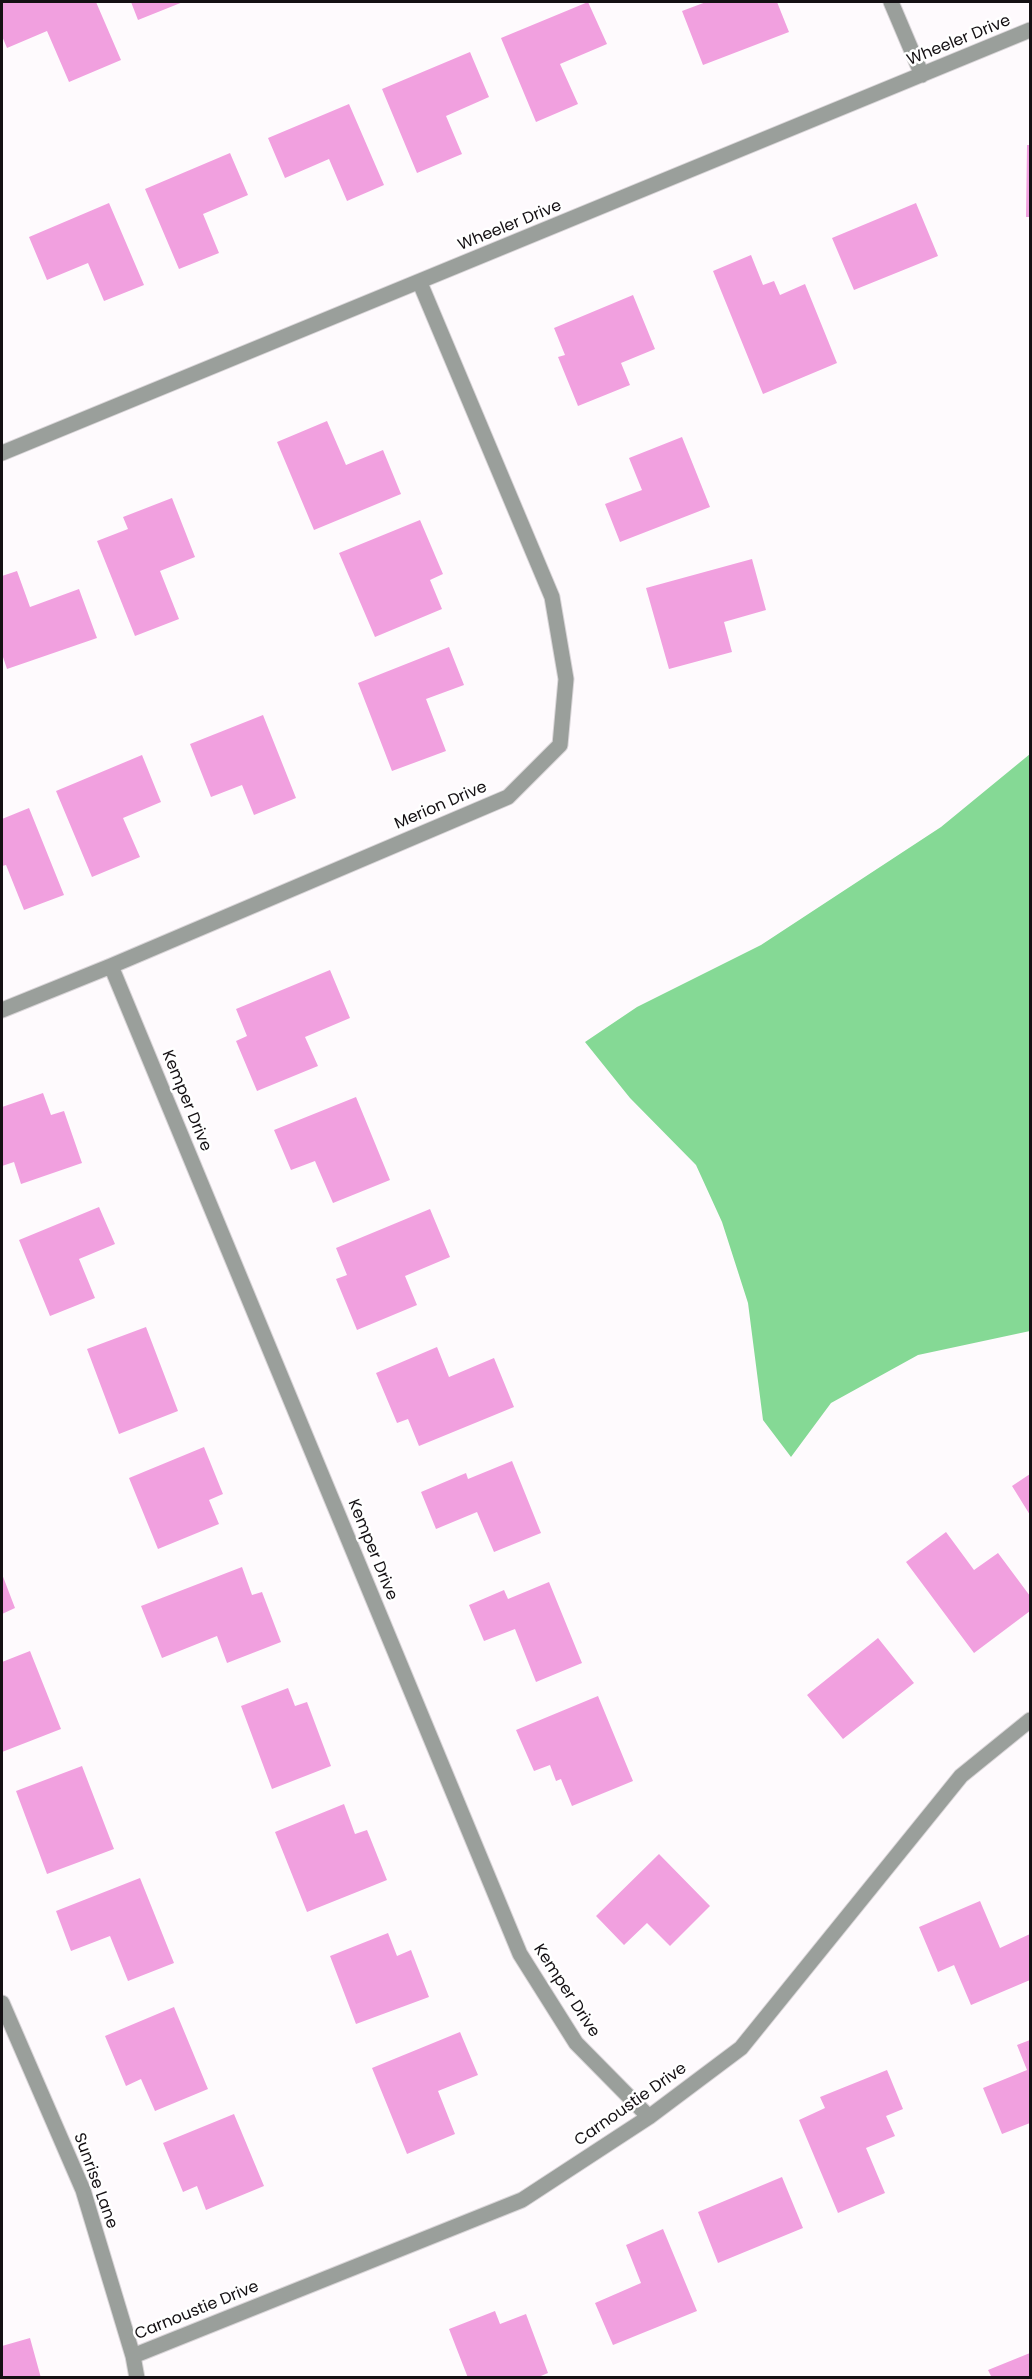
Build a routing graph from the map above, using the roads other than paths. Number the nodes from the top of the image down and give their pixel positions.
1 (891, 2) edge
2 (1030, 30) edge
3 (922, 75) junction
4 (420, 283) junction
5 (2, 453) edge
6 (111, 966) junction
7 (2, 1010) edge
8 (1030, 1720) edge
9 (2, 2003) edge
10 (649, 2117) junction
11 (133, 2356) junction
12 (137, 2378) edge

1 - 3 street
2 - 3 street, Wheeler Drive
3 - 4 street, Wheeler Drive
4 - 5 street, Wheeler Drive
4 - 6 street, Merion Drive
6 - 7 street, Merion Drive
6 - 10 street, Kemper Drive
8 - 10 street, Carnoustie Drive
9 - 11 street, Sunrise Lane
10 - 11 street, Carnoustie Drive
11 - 12 street, Sunrise Lane

